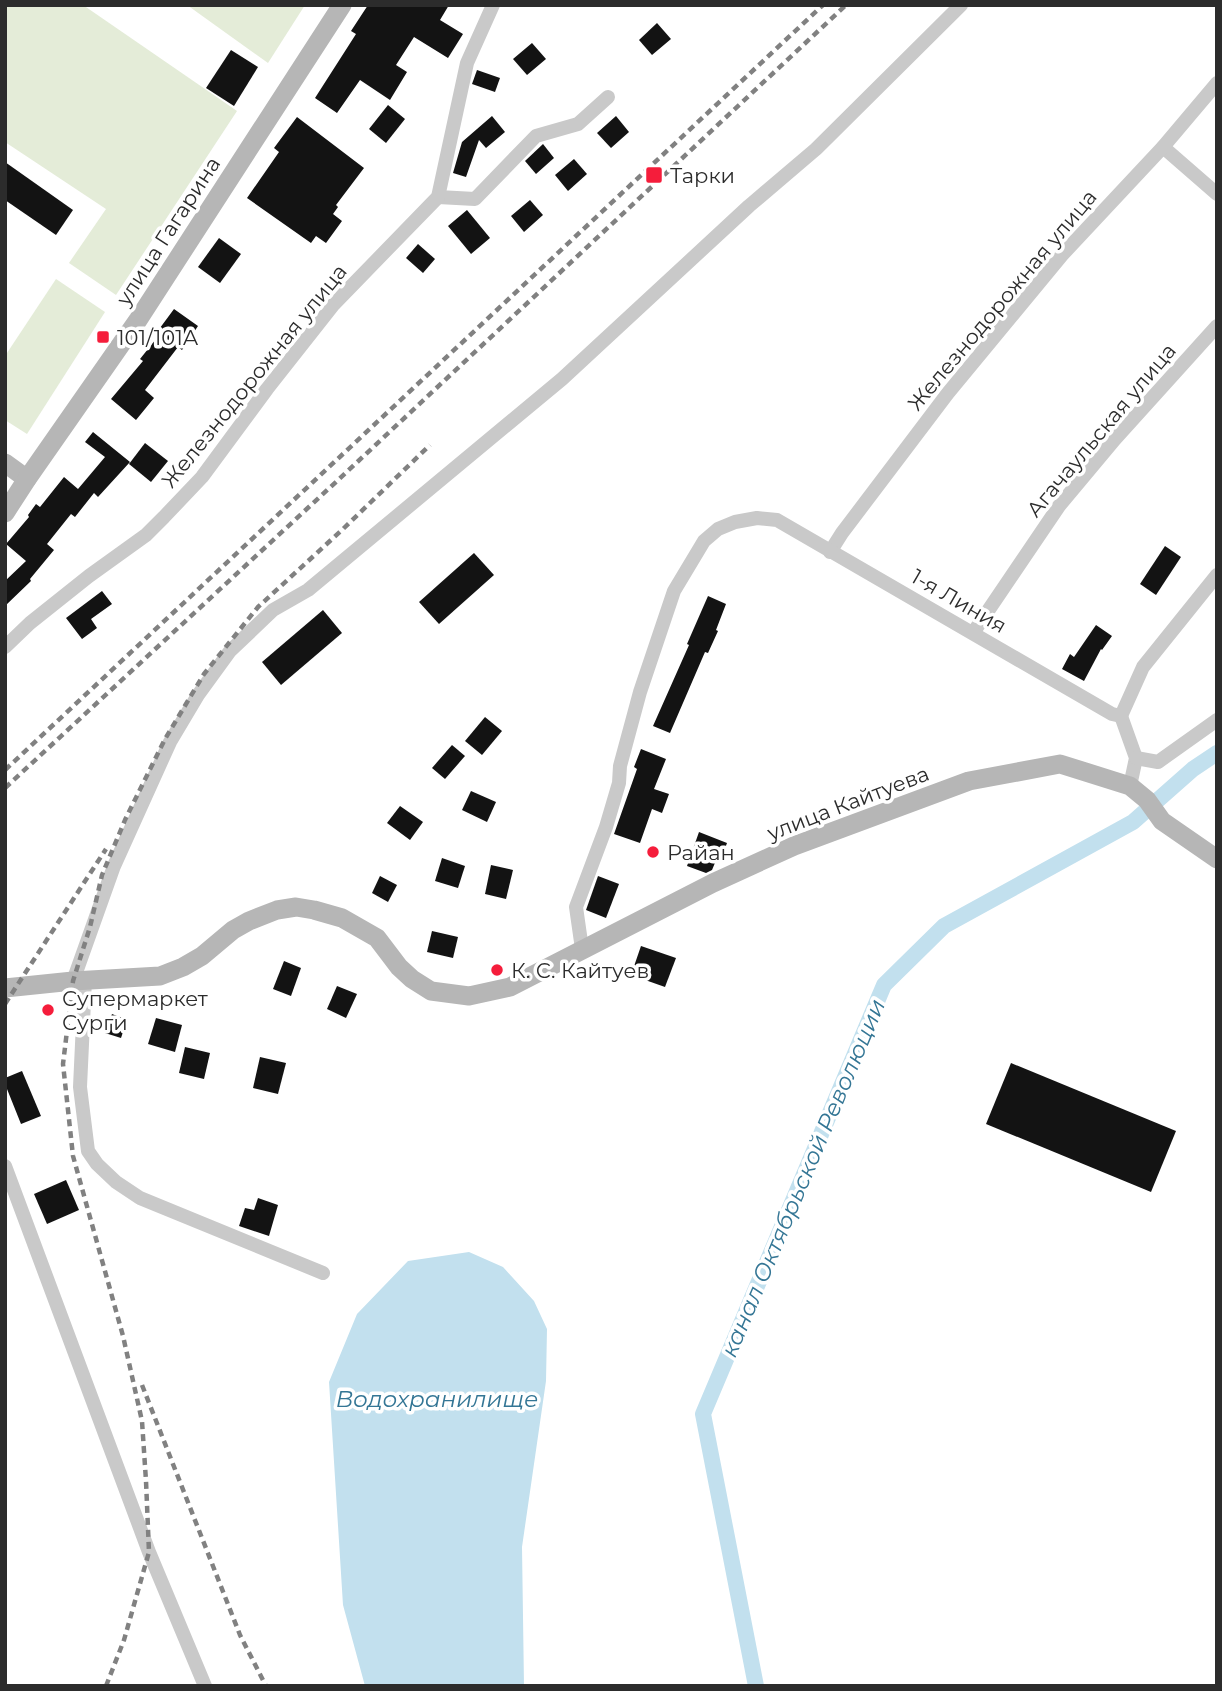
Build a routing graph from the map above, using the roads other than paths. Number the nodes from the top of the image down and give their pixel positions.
1 (342, 5) edge
2 (493, 5) edge
3 (961, 5) edge
4 (1217, 83) edge
5 (608, 97) dead end
6 (1163, 147) junction
7 (1217, 194) edge
8 (438, 197) junction
9 (1217, 327) edge
10 (5, 463) edge
11 (27, 479) junction
12 (5, 513) edge
13 (830, 552) junction
14 (1217, 575) edge
15 (974, 634) junction
16 (5, 647) edge
17 (1121, 716) junction
18 (1217, 720) edge
19 (1136, 758) junction
20 (1130, 786) junction
21 (1217, 859) edge
22 (582, 949) junction
23 (79, 980) junction
24 (5, 988) edge
25 (5, 1166) edge
26 (323, 1273) dead end
27 (205, 1686) edge

1 - 11 main road, улица Гагарина
2 - 8 street
3 - 23 street
4 - 6 street, Железнодорожная улица
5 - 8 street
6 - 7 street
6 - 13 street, Железнодорожная улица
8 - 16 street, Железнодорожная улица
9 - 15 street, Агачаульская улица
10 - 11 main road
11 - 12 main road, улица Гагарина
13 - 15 street, 1-я Линия
13 - 22 street, 1-я Линия
14 - 17 street
15 - 17 street, 1-я Линия
17 - 19 street
18 - 19 street
19 - 20 street
20 - 21 main road, улица Кайтуева
20 - 22 main road, улица Кайтуева
22 - 23 main road, улица Кайтуева
23 - 24 main road, улица Кайтуева
23 - 26 street
25 - 27 street

